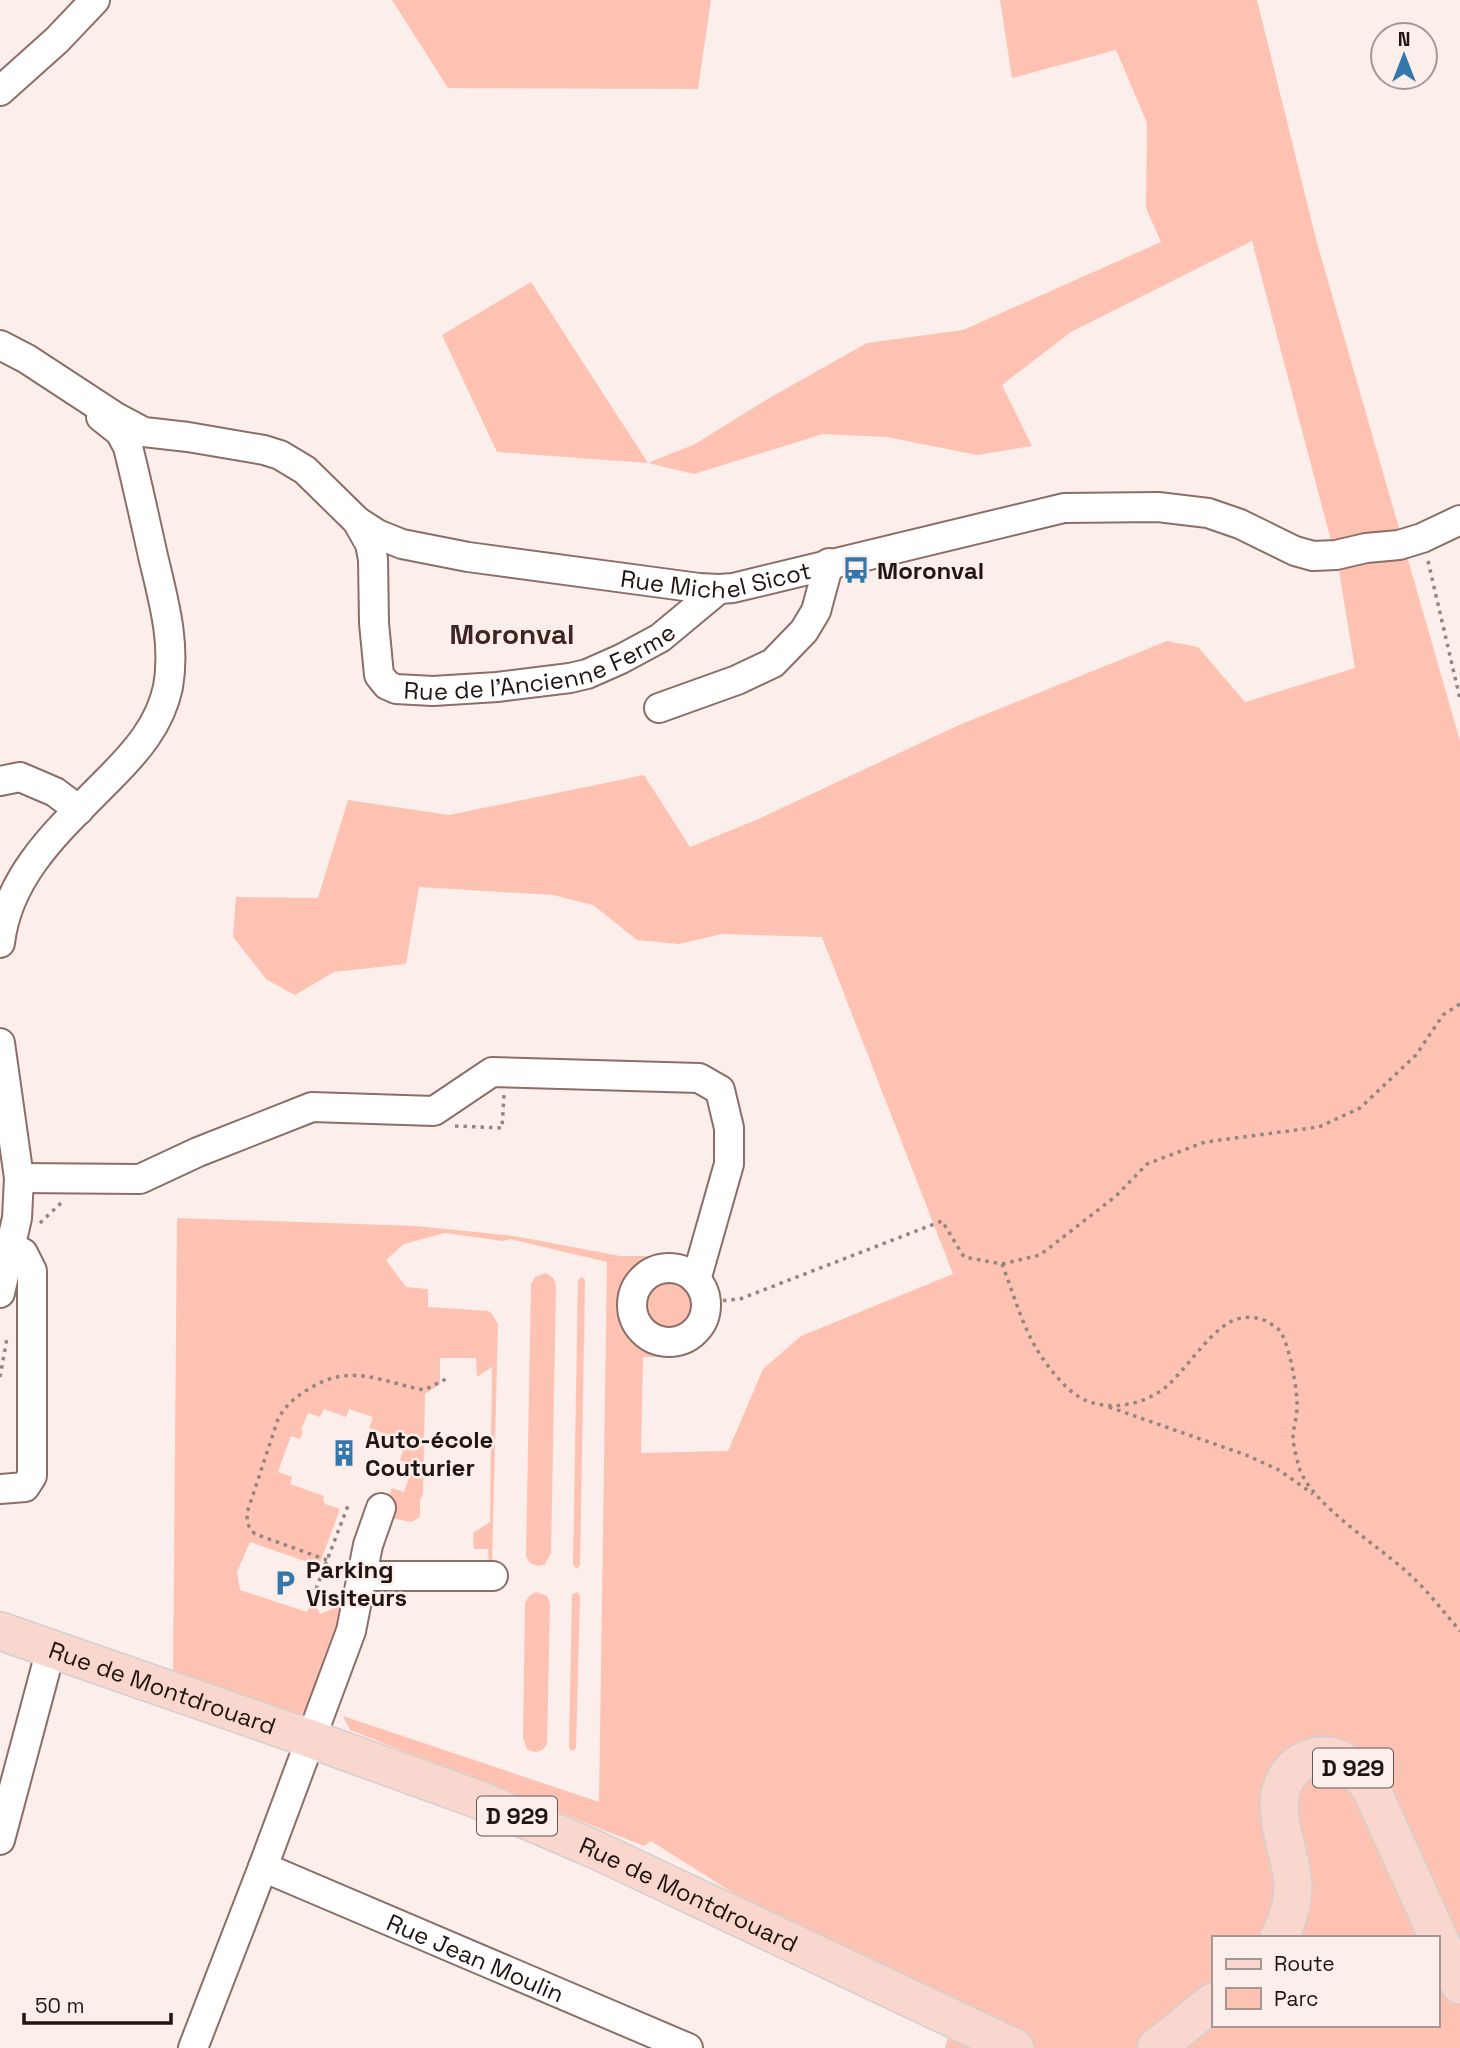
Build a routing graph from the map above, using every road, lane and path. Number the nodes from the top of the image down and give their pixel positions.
1 (95, 0) edge
2 (0, 91) edge
3 (0, 345) edge
4 (0, 354) edge
5 (140, 443) junction
6 (1460, 520) edge
7 (357, 521) junction
8 (1422, 538) junction
9 (829, 563) junction
10 (719, 589) junction
11 (1460, 699) edge
12 (659, 708) dead end
13 (0, 781) edge
14 (79, 810) junction
15 (0, 943) edge
16 (1460, 1004) edge
17 (0, 1043) edge
18 (505, 1084) dead end
19 (446, 1125) dead end
20 (19, 1178) junction
21 (66, 1198) dead end
22 (35, 1228) dead end
23 (10, 1247) junction
24 (1002, 1264) junction
25 (701, 1291) joint
26 (0, 1293) edge
27 (448, 1378) dead end
28 (1104, 1405) junction
29 (0, 1489) edge
30 (349, 1503) dead end
31 (1325, 1504) junction
32 (381, 1508) dead end
33 (327, 1560) junction
34 (362, 1576) junction
35 (493, 1576) dead end
36 (316, 1588) dead end
37 (0, 1631) edge
38 (1460, 1631) edge
39 (51, 1649) junction
40 (311, 1739) junction
41 (11, 1754) edge
42 (0, 1840) edge
43 (263, 1867) junction
44 (1280, 1936) edge
45 (1438, 1936) edge
46 (1439, 1939) edge
47 (1460, 1985) edge
48 (1212, 2003) edge
49 (193, 2048) edge
50 (688, 2048) edge
51 (1015, 2048) edge
52 (1156, 2048) edge

1 - 2 street
3 - 5 street, Rue Michel Sicot
4 - 5 street
5 - 7 street, Rue Michel Sicot
5 - 14 street
6 - 8 street
7 - 10 street, Rue Michel Sicot
7 - 10 street, Rue de l'Ancienne Ferme
8 - 9 street, Rue Michel Sicot
8 - 11 path
9 - 10 street, Rue Michel Sicot
9 - 12 street
13 - 14 street
14 - 15 street
16 - 24 path
17 - 20 street
18 - 19 path
20 - 23 street
20 - 25 street
21 - 22 path
23 - 26 street
23 - 29 street
24 - 25 path
24 - 28 path
27 - 33 path
28 - 31 path
28 - 31 path
30 - 33 path
31 - 38 path
32 - 34 street
33 - 36 path
34 - 35 street
34 - 40 street
37 - 39 main road, Rue de Montdrouard / D 929
39 - 40 main road, Rue de Montdrouard / D 929
39 - 41 street
40 - 43 street
40 - 51 main road, Rue de Montdrouard / D 929
41 - 42 street
43 - 49 street
43 - 50 street, Rue Jean Moulin
44 - 45 main road, D 929
46 - 47 main road, D 929
48 - 52 main road

